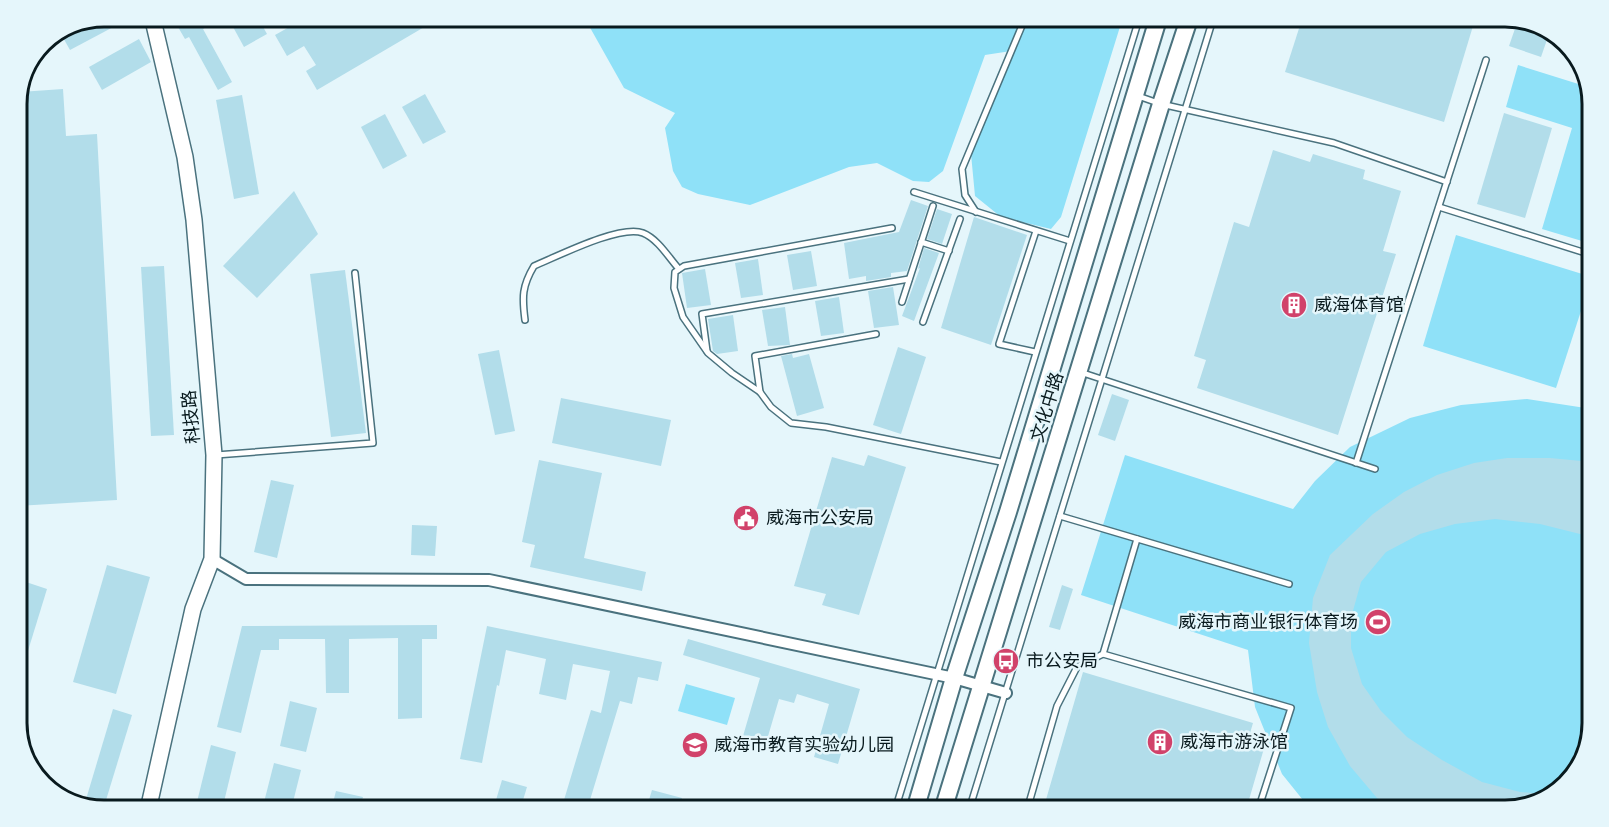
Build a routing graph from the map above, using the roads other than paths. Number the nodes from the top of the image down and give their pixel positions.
1 (155, 27) edge
2 (1021, 27) edge
3 (1137, 27) edge
4 (1155, 27) edge
5 (1186, 27) edge
6 (1211, 27) edge
7 (1486, 60) dead end
8 (1134, 94) junction
9 (1161, 104) junction
10 (1185, 109) junction
11 (1446, 182) junction
12 (914, 192) dead end
13 (933, 206) dead end
14 (1438, 207) junction
15 (976, 212) junction
16 (960, 219) dead end
17 (892, 228) dead end
18 (1036, 231) junction
19 (1070, 241) junction
20 (921, 242) junction
21 (949, 251) junction
22 (1582, 252) edge
23 (679, 269) junction
24 (355, 273) dead end
25 (909, 279) junction
26 (902, 302) dead end
27 (525, 320) dead end
28 (923, 322) dead end
29 (876, 334) dead end
30 (1035, 352) junction
31 (708, 353) junction
32 (1078, 371) junction
33 (1103, 379) junction
34 (760, 392) junction
35 (214, 455) junction
36 (1001, 462) junction
37 (1356, 463) junction
38 (1375, 469) dead end
39 (1060, 516) junction
40 (1137, 539) junction
41 (212, 559) junction
42 (1289, 584) dead end
43 (1103, 654) junction
44 (936, 674) junction
45 (954, 678) junction
46 (981, 685) junction
47 (1006, 693) junction
48 (150, 800) edge
49 (898, 800) edge
50 (918, 800) edge
51 (946, 800) edge
52 (972, 800) edge
53 (1030, 800) edge
54 (1261, 800) edge

1 - 35 main road, 科技路
2 - 15 lane
3 - 19 lane
4 - 8 main road, 文化中路
5 - 9 main road, 文化中路
6 - 10 lane
7 - 11 lane
8 - 9 lane
8 - 45 main road, 文化中路
9 - 10 lane
9 - 32 main road, 文化中路
10 - 11 lane
10 - 33 lane
11 - 14 lane
12 - 15 lane
13 - 20 lane
14 - 22 lane
14 - 37 lane
15 - 18 lane
16 - 21 lane
17 - 23 lane
18 - 19 lane
18 - 30 lane
19 - 30 lane
20 - 21 lane
20 - 25 lane
21 - 28 lane
23 - 27 lane
23 - 31 lane
24 - 35 lane
25 - 26 lane
25 - 31 lane
29 - 34 lane
30 - 36 lane
31 - 34 lane
32 - 33 lane
32 - 46 main road, 文化中路
33 - 37 lane
33 - 39 lane
34 - 36 lane
35 - 41 main road, 科技路
36 - 44 lane
37 - 38 lane
39 - 40 lane
39 - 47 lane
40 - 42 lane
40 - 43 lane
41 - 44 street
41 - 48 main road, 科技路
43 - 53 lane
43 - 54 lane
44 - 45 street
44 - 49 lane
45 - 46 street
45 - 50 main road, 文化中路
46 - 47 street
46 - 51 main road, 文化中路
47 - 52 lane

